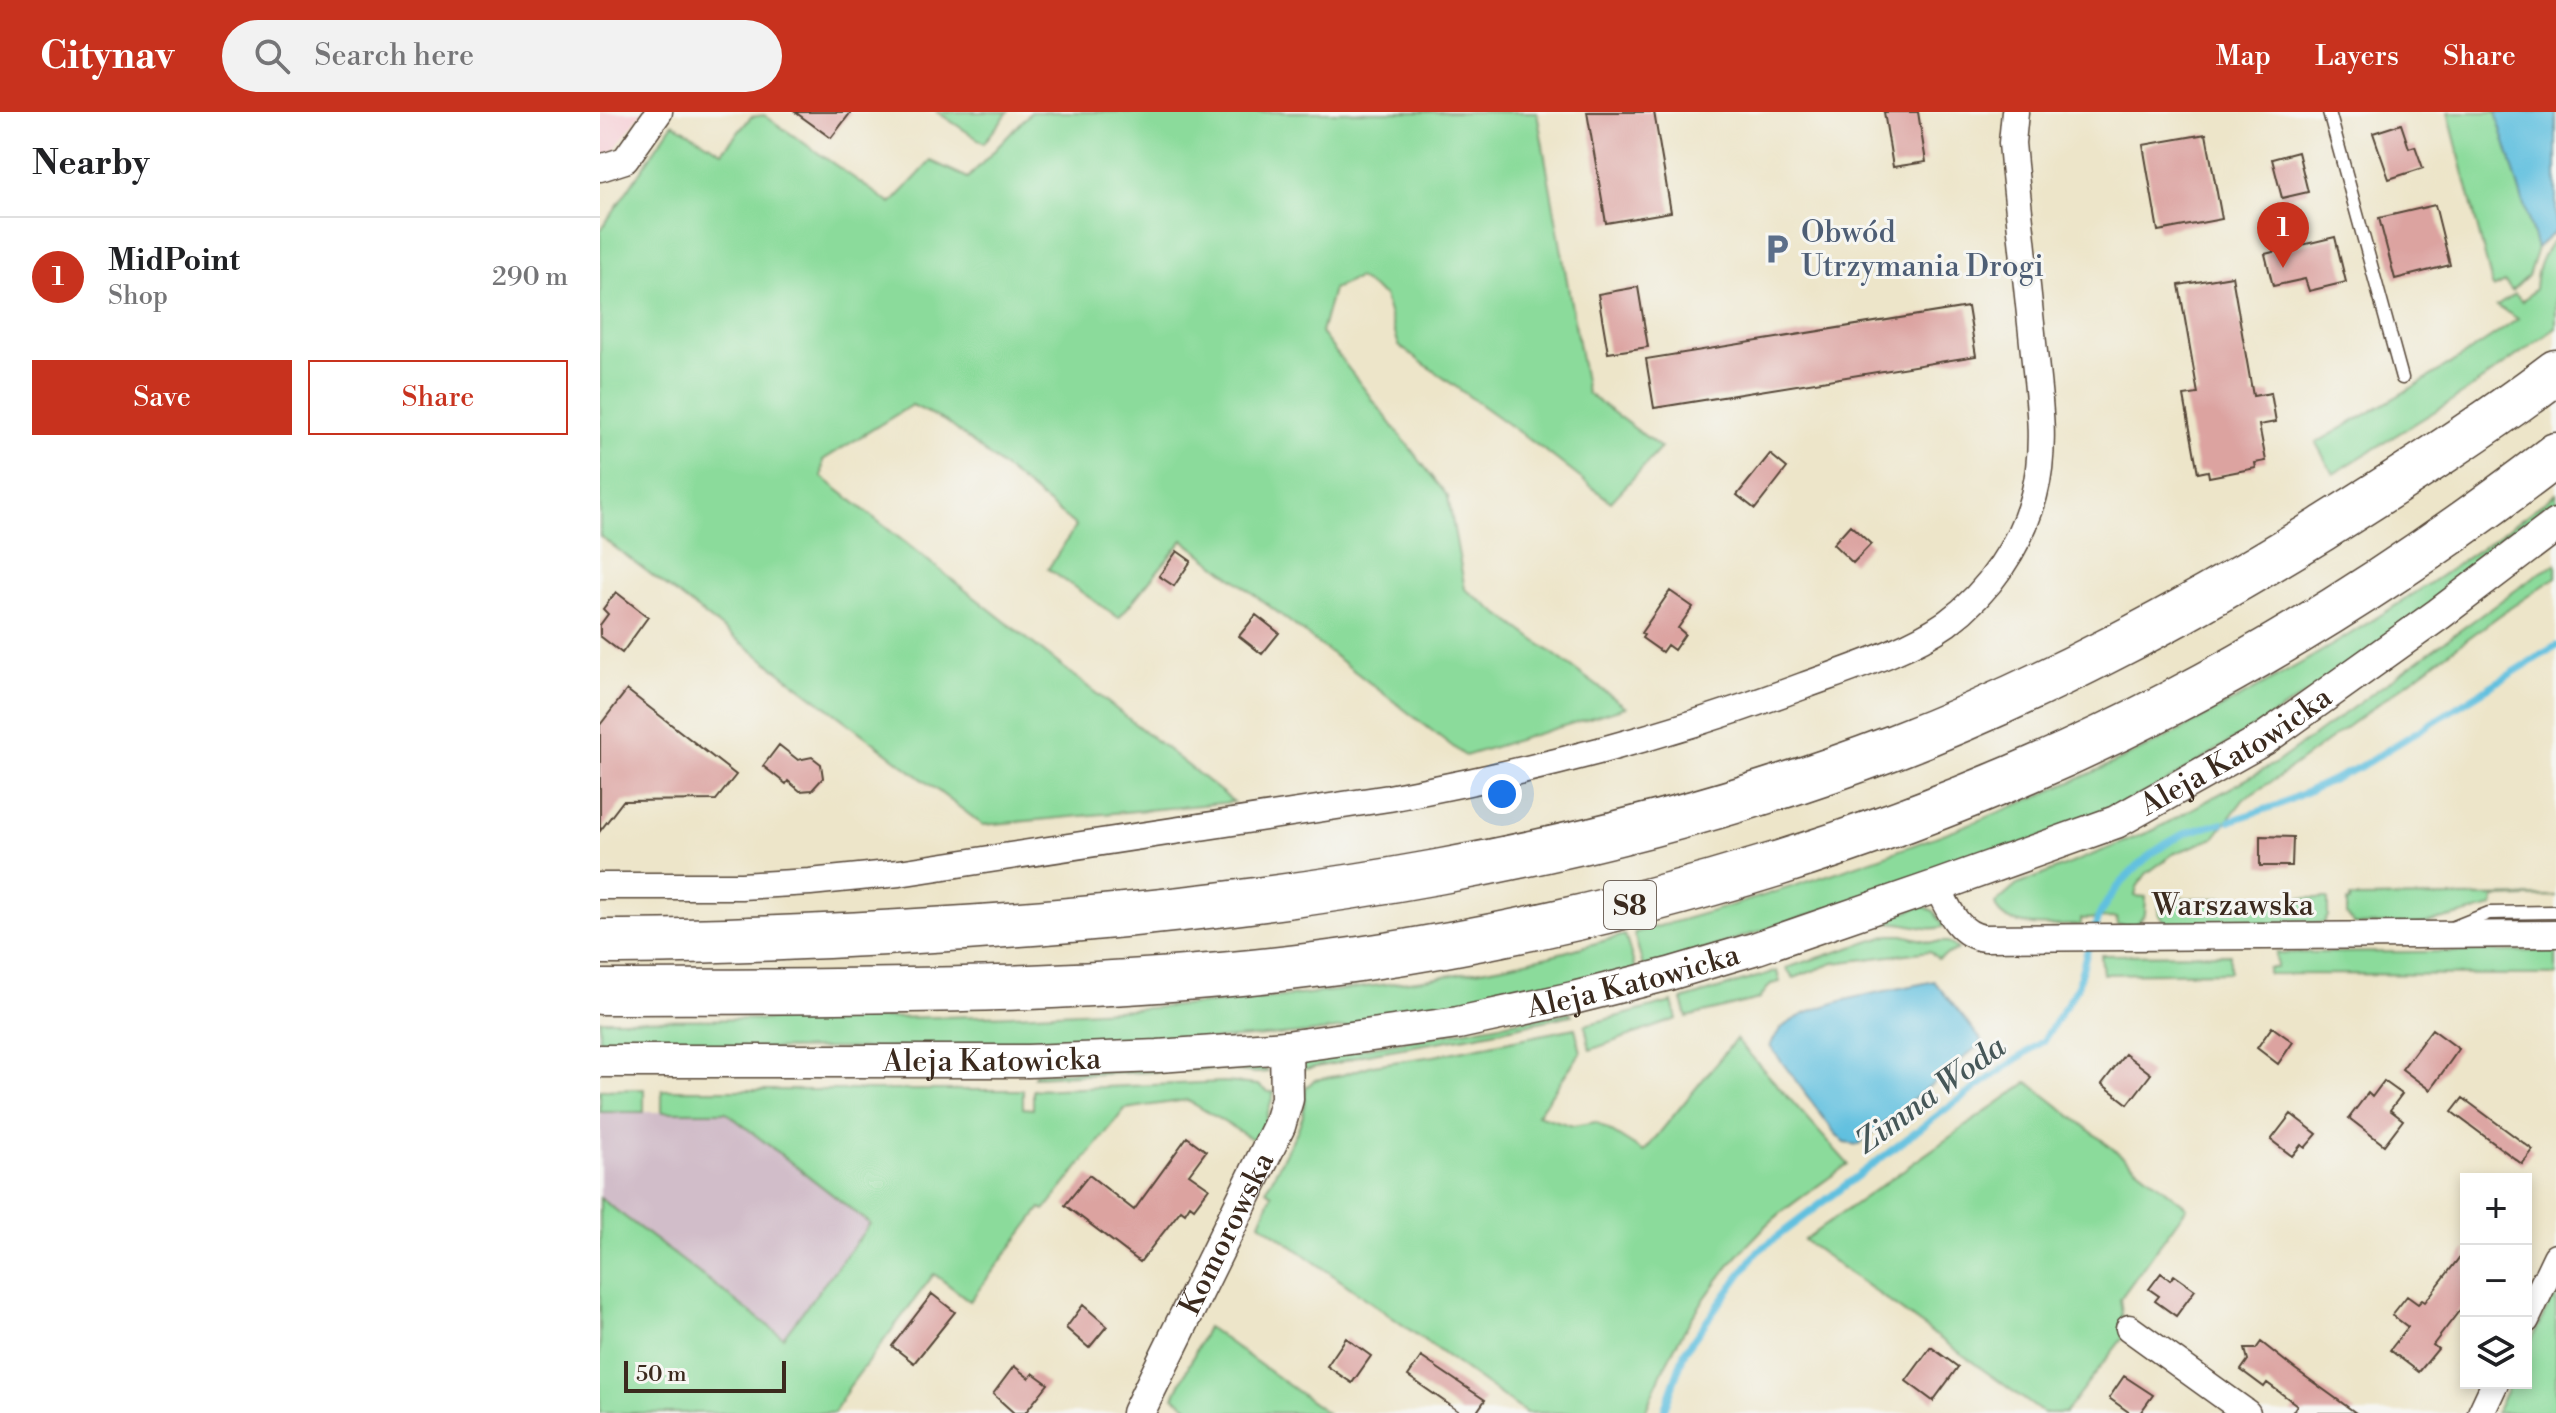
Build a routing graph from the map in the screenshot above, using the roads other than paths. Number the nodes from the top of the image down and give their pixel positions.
1 (659, 112) edge
2 (2015, 112) edge
3 (2329, 112) edge
4 (600, 168) edge
5 (2556, 372) edge
6 (2402, 378) dead end
7 (2556, 455) edge
8 (2556, 525) edge
9 (600, 886) edge
10 (1937, 886) junction
11 (2556, 912) edge
12 (2556, 934) edge
13 (2432, 935) junction
14 (600, 942) edge
15 (600, 992) edge
16 (1286, 1047) junction
17 (600, 1061) edge
18 (2556, 1257) edge
19 (2527, 1317) edge
20 (2129, 1328) dead end
21 (2492, 1389) edge
22 (1138, 1413) edge
23 (2247, 1413) edge
24 (2481, 1413) edge

1 - 4 street
2 - 9 street
3 - 6 lane
5 - 14 highway, S8
7 - 15 highway, S8
8 - 10 street, Aleja Katowicka
10 - 13 street, Warszawska
10 - 16 street, Aleja Katowicka
11 - 13 lane
12 - 13 street, Warszawska
16 - 17 street, Aleja Katowicka
16 - 22 street, Komorowska
18 - 19 street
20 - 23 street
21 - 24 street

